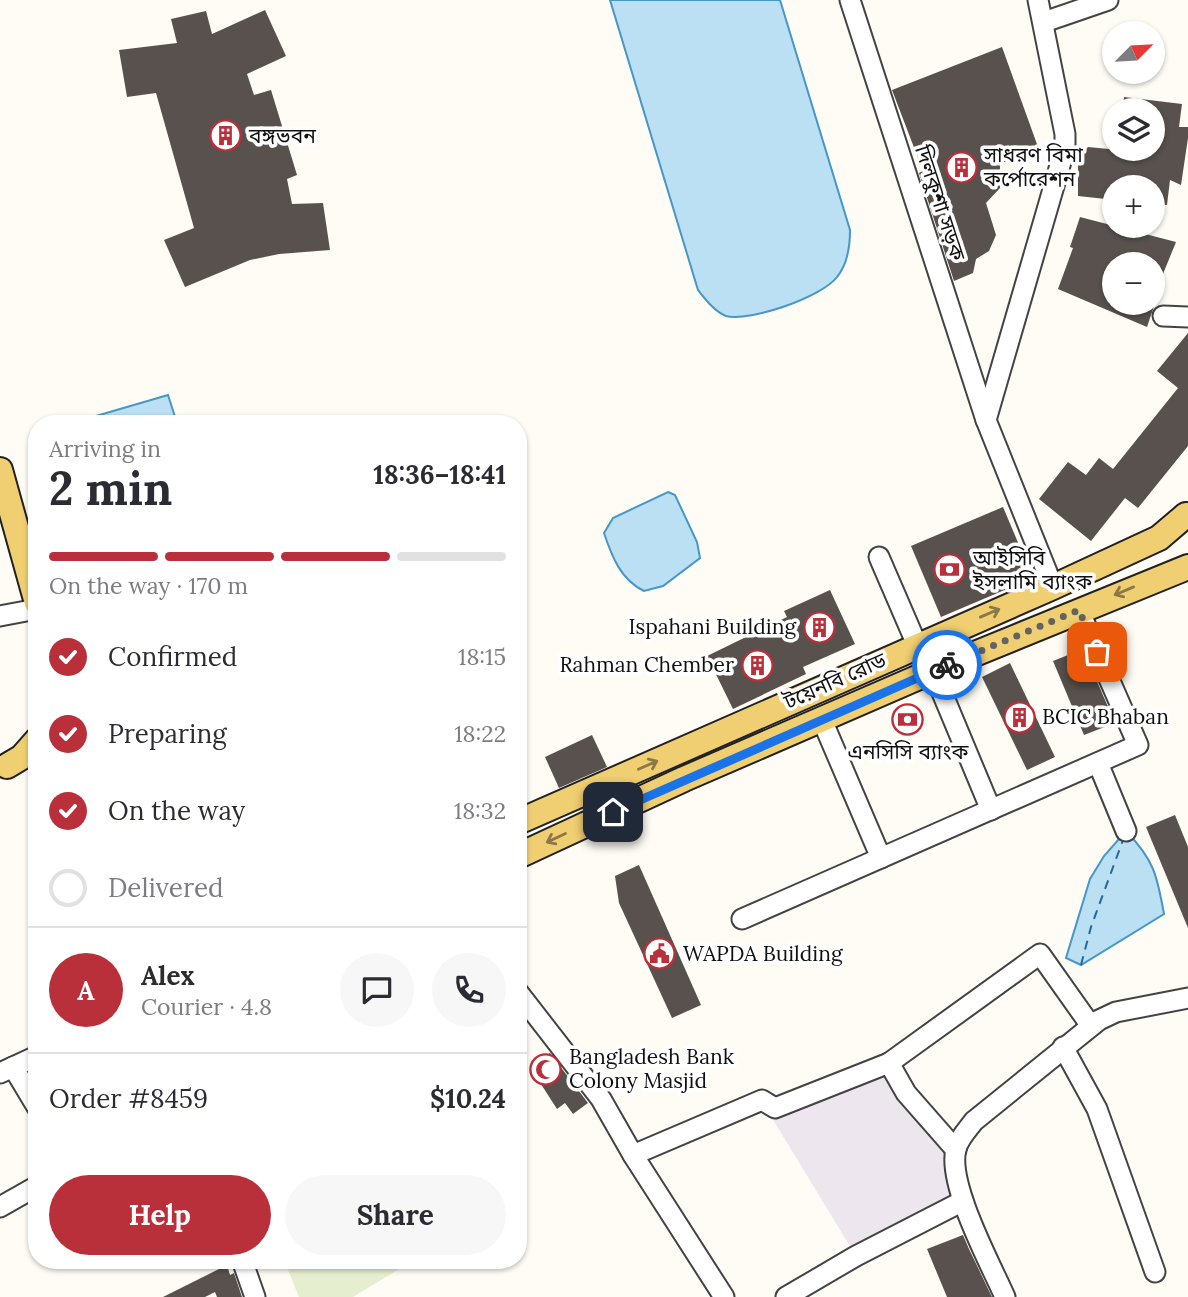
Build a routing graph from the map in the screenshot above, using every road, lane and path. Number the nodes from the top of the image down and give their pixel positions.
1 (850, 0) edge
2 (1038, 0) edge
3 (1108, 0) edge
4 (1044, 22) junction
5 (1163, 316) dead end
6 (1188, 317) edge
7 (986, 420) junction
8 (0, 470) edge
9 (1183, 523) edge
10 (7, 525) edge
11 (879, 557) dead end
12 (1186, 568) edge
13 (28, 580) edge
14 (1053, 587) junction
15 (1079, 610) junction
16 (28, 611) edge
17 (0, 616) edge
18 (917, 645) junction
19 (933, 671) junction
20 (822, 720) junction
21 (28, 750) edge
22 (1098, 763) junction
23 (3, 767) edge
24 (28, 769) edge
25 (990, 810) junction
26 (527, 818) edge
27 (1126, 831) dead end
28 (527, 852) edge
29 (881, 858) junction
30 (741, 919) dead end
31 (1188, 998) edge
32 (527, 1018) edge
33 (1091, 1026) junction
34 (1063, 1047) junction
35 (28, 1060) edge
36 (889, 1063) junction
37 (6, 1070) edge
38 (28, 1096) edge
39 (956, 1150) junction
40 (633, 1155) junction
41 (28, 1191) edge
42 (963, 1201) junction
43 (0, 1207) edge
44 (245, 1269) edge
45 (1155, 1272) dead end
46 (255, 1297) edge
47 (724, 1297) edge
48 (786, 1297) edge
49 (1005, 1297) edge

1 - 7 street, দিলকুশা সড়ক
2 - 4 street
3 - 4 street
4 - 7 street
5 - 6 street
7 - 14 street, দিলকুশা সড়ক
8 - 10 main road
9 - 12 main road
9 - 14 main road, টয়েনবি রোড
10 - 13 main road
11 - 18 street
12 -> 15 main road, টয়েনবি রোড
18 -> 14 main road, টয়েনবি রোড
15 - 19 main road, টয়েনবি রোড
15 - 22 street
16 - 17 street
26 -> 18 main road, টয়েনবি রোড
19 - 20 main road, টয়েনবি রোড
19 - 25 street
20 -> 28 main road, টয়েনবি রোড
20 - 29 street
21 - 23 main road
22 - 25 street
22 - 27 street
23 - 24 main road
25 - 29 street
29 - 30 street
31 - 33 street
32 - 40 street
33 - 34 street
33 - 36 street
34 - 39 street
34 - 45 street
35 - 37 street
36 - 39 street
36 - 40 street
37 - 38 street
39 - 42 street
40 - 47 street
41 - 43 street
42 - 48 street
42 - 49 street
44 - 46 street

